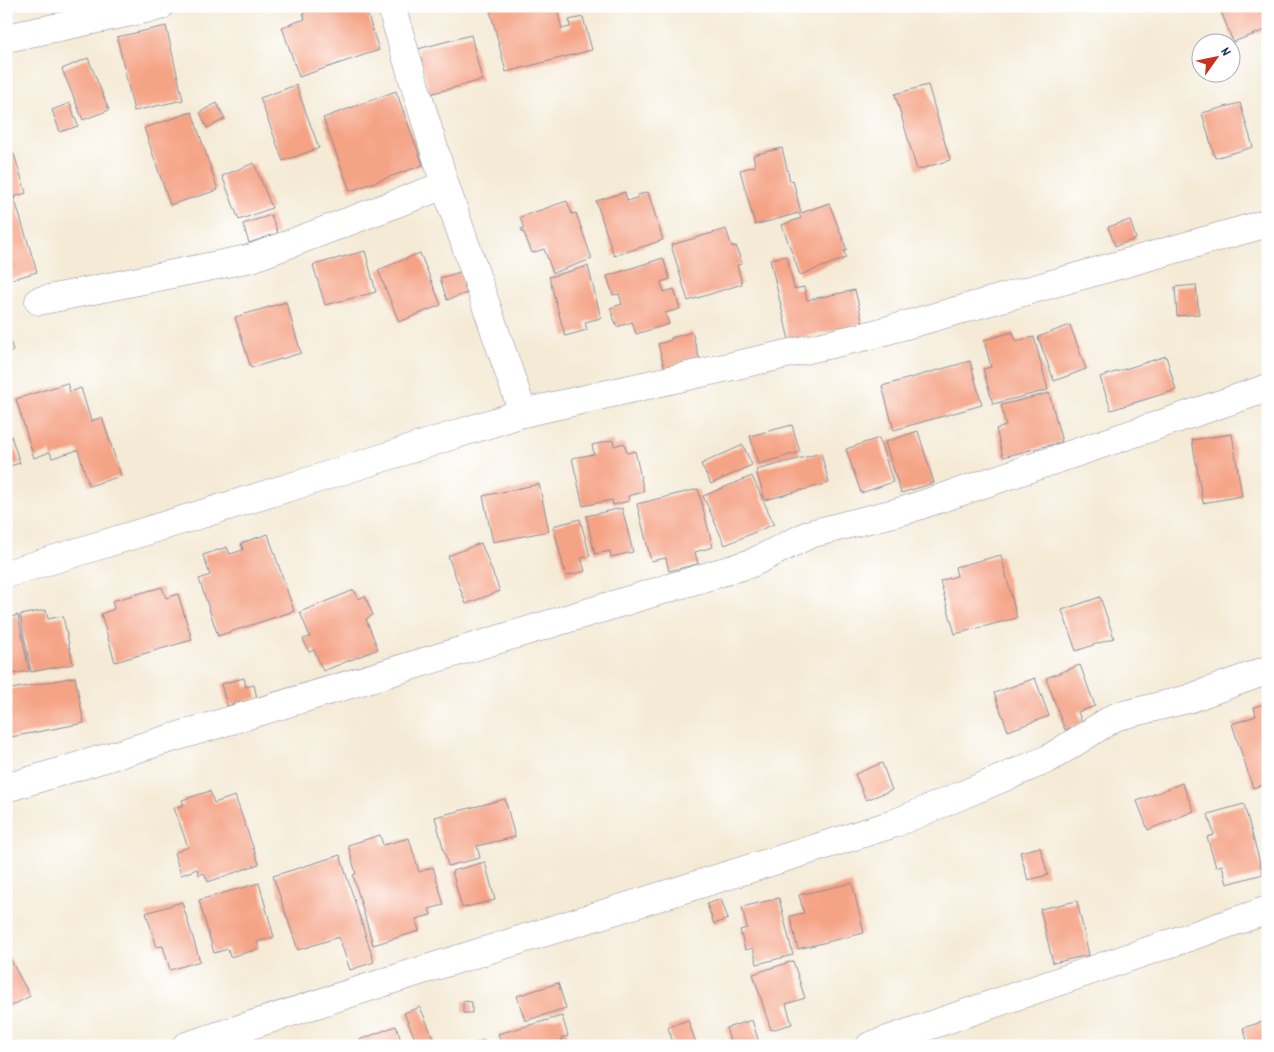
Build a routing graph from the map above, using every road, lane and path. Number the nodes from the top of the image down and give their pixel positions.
1 (160, 6) edge
2 (391, 6) edge
3 (6, 38) edge
4 (445, 185) junction
5 (1268, 223) edge
6 (39, 301) dead end
7 (1268, 388) edge
8 (523, 413) junction
9 (6, 574) edge
10 (1268, 670) edge
11 (6, 788) edge
12 (1268, 910) edge
13 (186, 1046) edge
14 (870, 1046) edge

1 - 3 street
2 - 4 street
4 - 6 street
4 - 8 street
5 - 8 street
7 - 11 street
8 - 9 street
10 - 13 street
12 - 14 street

